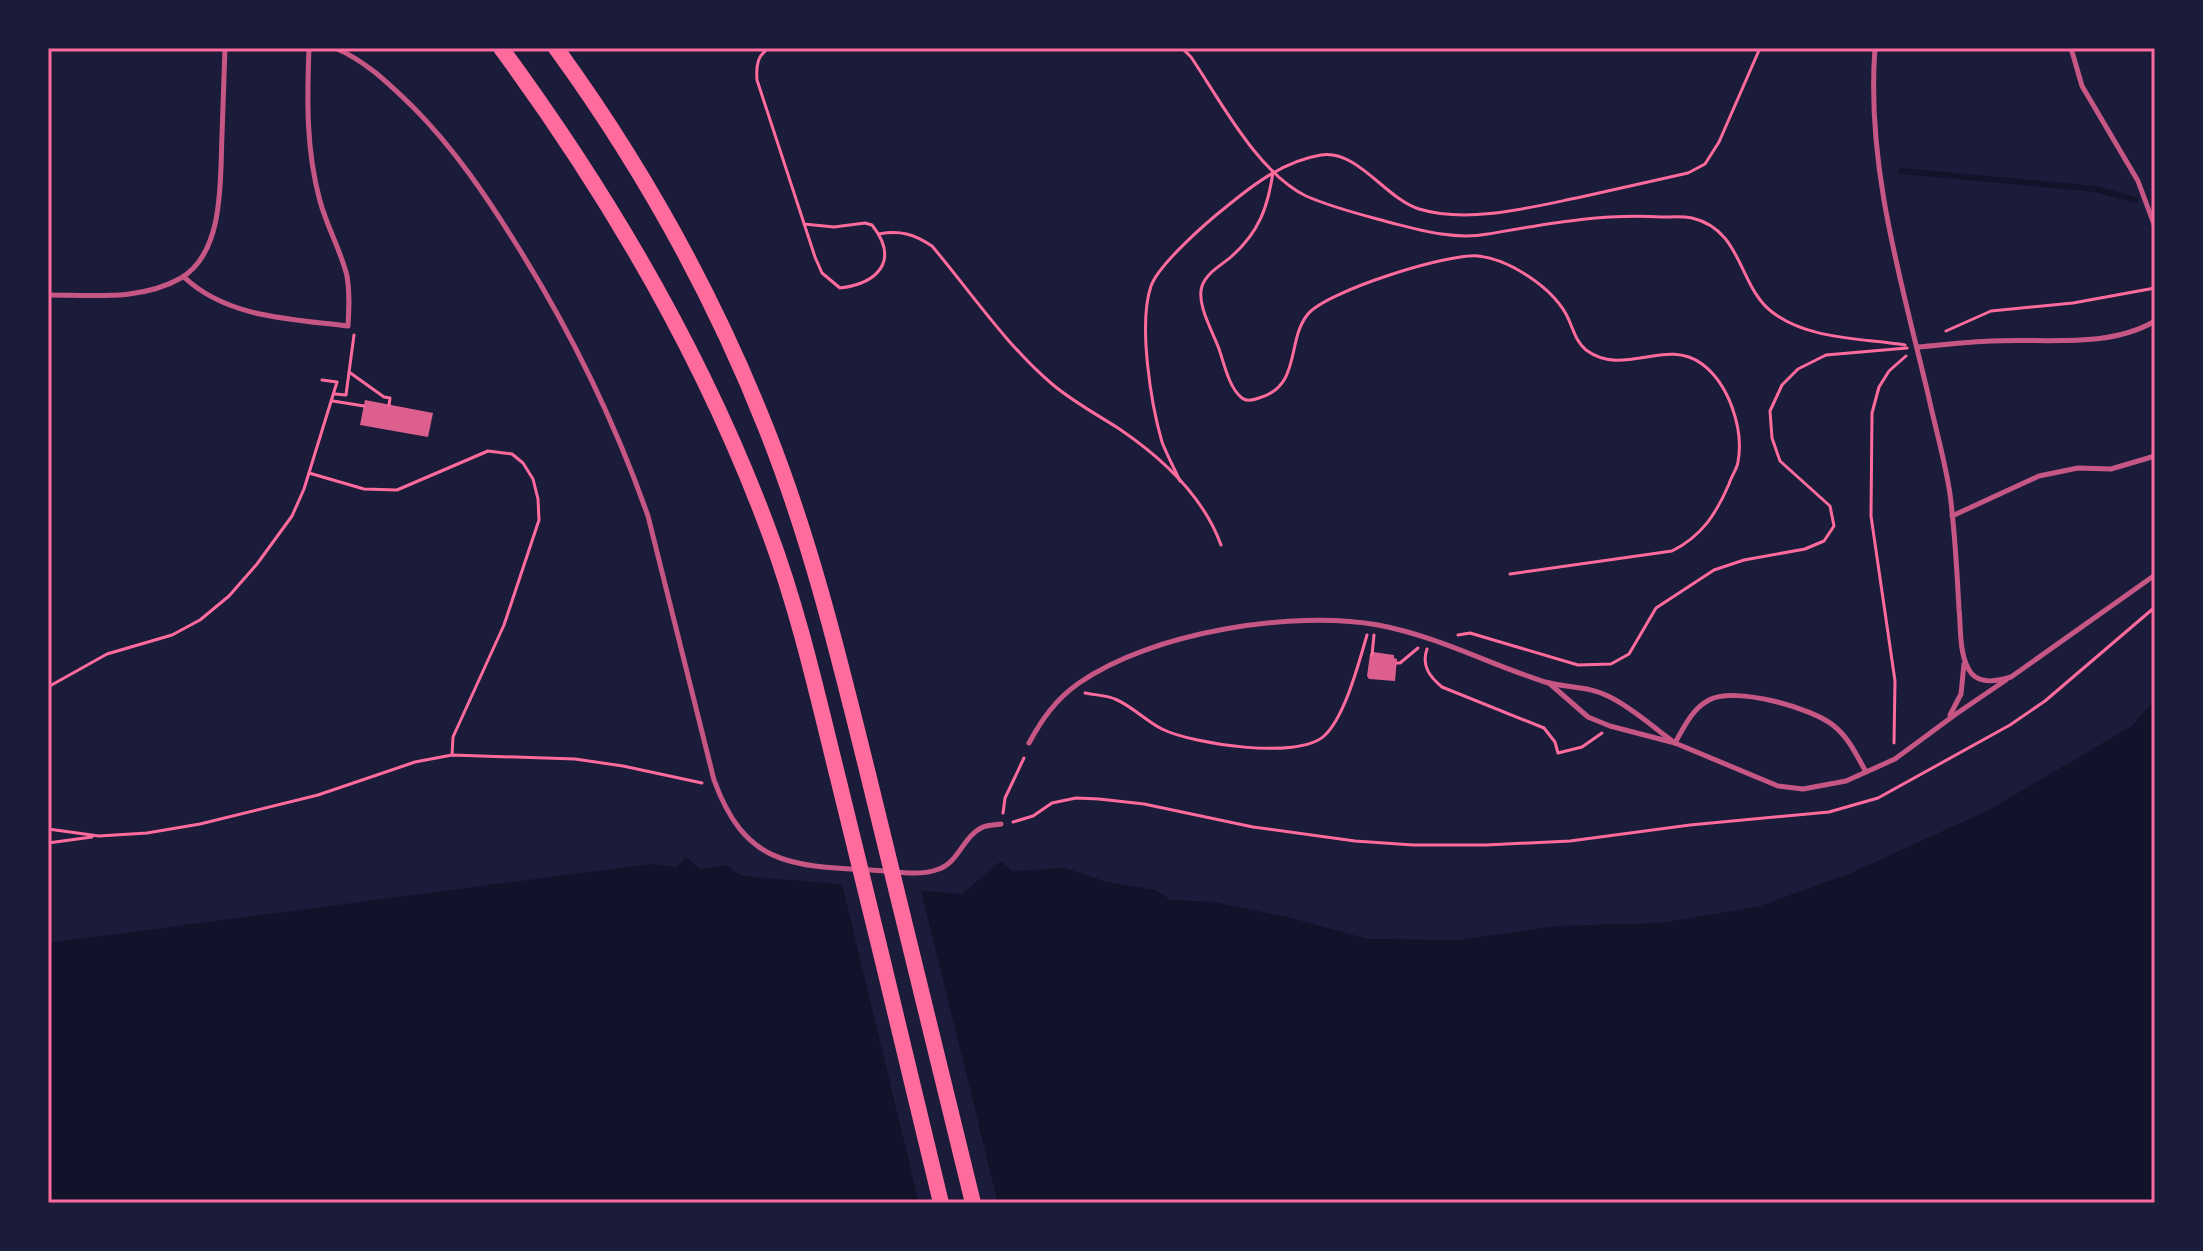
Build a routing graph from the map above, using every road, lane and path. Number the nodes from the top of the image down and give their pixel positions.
1 (225, 48) edge
2 (309, 48) edge
3 (335, 48) edge
4 (501, 48) edge
5 (556, 48) edge
6 (770, 48) edge
7 (1182, 48) edge
8 (1760, 48) edge
9 (1875, 48) edge
10 (2071, 48) edge
11 (1273, 172) junction
12 (804, 224) junction
13 (2155, 227) edge
14 (879, 234) junction
15 (184, 277) junction
16 (2155, 288) edge
17 (48, 295) edge
18 (2155, 321) edge
19 (348, 326) junction
20 (1943, 332) dead end
21 (1917, 347) junction
22 (349, 372) junction
23 (322, 380) dead end
24 (335, 394) junction
25 (333, 401) junction
26 (389, 405) dead end
27 (364, 406) dead end
28 (2155, 456) edge
29 (309, 473) junction
30 (1180, 481) junction
31 (1952, 516) junction
32 (1221, 545) dead end
33 (1510, 574) dead end
34 (2155, 575) edge
35 (2155, 607) edge
36 (1373, 624) junction
37 (1430, 638) junction
38 (1439, 641) junction
39 (1372, 655) dead end
40 (1964, 659) junction
41 (1397, 663) dead end
42 (2011, 677) junction
43 (1548, 683) junction
44 (48, 687) edge
45 (1069, 691) junction
46 (1949, 719) junction
47 (1610, 726) junction
48 (1029, 743) dead end
49 (1675, 743) junction
50 (452, 755) junction
51 (1024, 758) dead end
52 (1895, 759) junction
53 (1866, 772) junction
54 (714, 780) junction
55 (1001, 824) junction
56 (48, 829) edge
57 (99, 836) junction
58 (48, 843) edge
59 (941, 1203) edge
60 (973, 1203) edge

1 - 15 lane
2 - 19 lane
3 - 54 lane
4 - 59 highway
5 - 60 highway
6 - 12 path
7 - 11 path
8 - 11 path
9 - 21 lane
10 - 13 lane
11 - 21 path
11 - 30 path
11 - 33 path
12 - 14 path
12 - 14 path
14 - 30 path
15 - 17 lane
15 - 19 lane
16 - 20 path
18 - 21 lane
19 - 22 path
21 - 31 lane
21 - 38 path
21 - 52 path
22 - 24 path
22 - 26 path
23 - 24 path
24 - 25 path
25 - 27 path
25 - 29 path
28 - 31 lane
29 - 44 path
29 - 50 path
30 - 32 path
31 - 40 lane
34 - 42 lane
35 - 55 path
36 - 37 lane
36 - 39 path
36 - 45 lane
36 - 45 path
37 - 38 lane
37 - 41 path
37 - 47 path
38 - 43 lane
40 - 42 lane
40 - 46 lane
42 - 46 lane
43 - 47 lane
43 - 49 lane
45 - 48 lane
46 - 52 lane
47 - 49 lane
49 - 53 lane
49 - 53 lane
50 - 54 path
50 - 57 path
51 - 55 path
52 - 53 lane
54 - 55 lane
56 - 57 path
57 - 58 path

